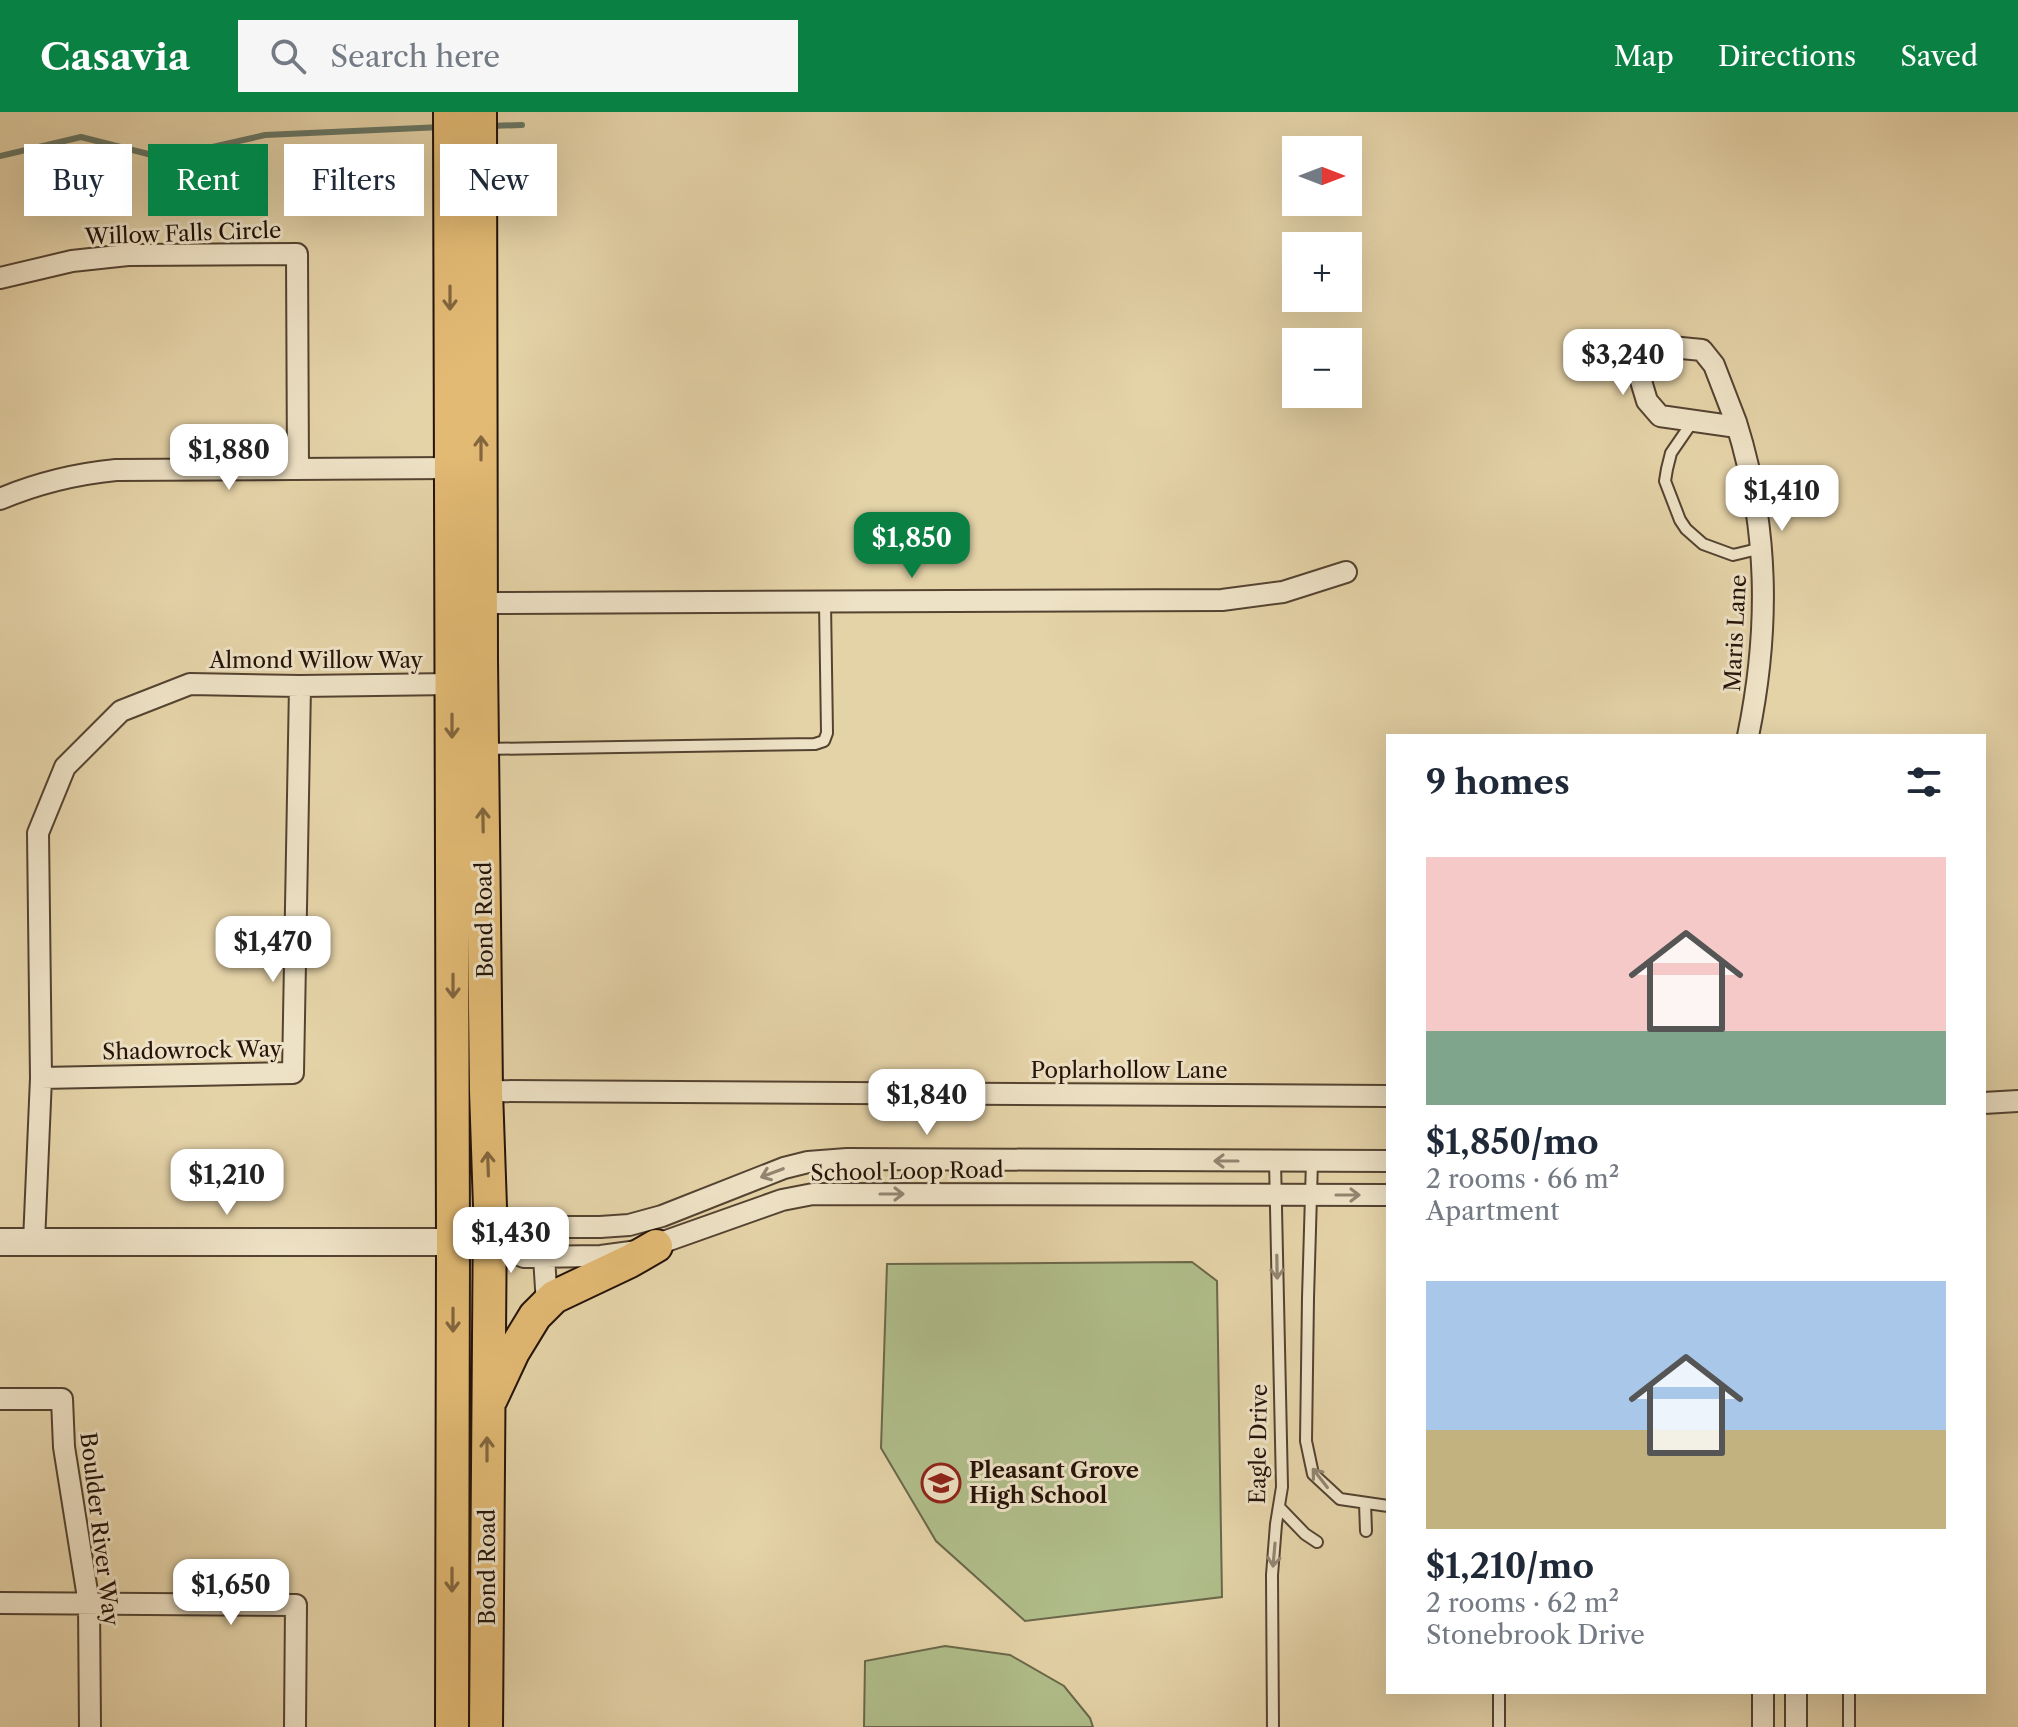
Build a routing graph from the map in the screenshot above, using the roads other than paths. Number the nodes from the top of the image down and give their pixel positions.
1 (450, 112) edge
2 (480, 112) edge
3 (459, 144) edge
4 (471, 144) edge
5 (463, 216) edge
6 (467, 216) edge
7 (0, 278) edge
8 (1693, 421) junction
9 (1737, 427) junction
10 (451, 468) junction
11 (298, 469) junction
12 (0, 499) edge
13 (1762, 548) junction
14 (1346, 572) dead end
15 (481, 603) junction
16 (825, 603) junction
17 (481, 660) junction
18 (452, 684) junction
19 (300, 686) junction
20 (1748, 734) edge
21 (482, 749) junction
22 (41, 1078) junction
23 (486, 1091) junction
24 (1386, 1096) edge
25 (2018, 1101) edge
26 (1986, 1103) edge
27 (1275, 1161) junction
28 (1312, 1161) junction
29 (1386, 1161) edge
30 (1386, 1195) edge
31 (1275, 1196) junction
32 (1312, 1196) junction
33 (0, 1242) edge
34 (34, 1242) junction
35 (453, 1242) junction
36 (489, 1242) junction
37 (656, 1246) junction
38 (544, 1257) junction
39 (547, 1304) junction
40 (0, 1399) edge
41 (487, 1405) junction
42 (1365, 1503) junction
43 (1386, 1506) edge
44 (1279, 1507) junction
45 (1366, 1531) dead end
46 (1317, 1542) dead end
47 (0, 1603) edge
48 (89, 1604) junction
49 (1499, 1694) edge
50 (1763, 1694) edge
51 (1796, 1694) edge
52 (1849, 1694) edge
53 (90, 1727) edge
54 (295, 1727) edge
55 (452, 1727) edge
56 (486, 1727) edge
57 (1273, 1727) edge
58 (1499, 1727) edge
59 (1763, 1727) edge
60 (1796, 1727) edge
61 (1849, 1727) edge

1 - 3 main road, Bond Road
2 - 4 main road, Bond Road
5 -> 10 main road, Bond Road
15 -> 6 main road, Bond Road
7 - 11 street, Willow Falls Circle
8 - 9 street
8 - 9 street, Maris Lane
8 - 13 lane
9 - 13 street, Maris Lane
10 - 11 street
10 - 17 main road
10 - 18 main road, Bond Road
11 - 12 street
13 - 20 street, Maris Lane
14 - 16 street
15 - 16 street
15 - 17 main road, Bond Road
16 - 21 lane
17 - 21 main road, Bond Road
18 - 19 street, Almond Willow Way
18 -> 35 main road, Bond Road
19 - 22 street, Almond Willow Way
19 - 22 street, Shadowrock Way
23 -> 21 main road, Bond Road
22 - 34 street, Almond Willow Way
23 - 24 street, Poplarhollow Lane
36 -> 23 main road, Bond Road
25 - 26 street
27 - 28 street, School Loop Road
27 - 31 lane, Eagle Drive
27 -> 36 street, School Loop Road
28 - 29 street, School Loop Road
28 - 32 lane
32 -> 30 street, School Loop Road
31 - 32 street, School Loop Road
37 -> 31 street, School Loop Road
31 -> 44 lane, Eagle Drive
42 -> 32 lane
33 - 34 street
34 - 35 street
35 -> 55 main road, Bond Road
36 - 38 street, School Loop Road
36 - 41 main road, Bond Road
37 - 38 street, School Loop Road
37 - 39 main road
38 - 39 street
39 - 41 main road
40 - 48 street, Boulder River Way
56 -> 41 main road, Bond Road
42 - 43 lane
42 - 45 lane
44 - 46 lane
44 -> 57 lane, Eagle Drive
47 - 48 street
48 - 53 street, Boulder River Way
48 - 54 street
49 - 58 lane
50 - 59 street
51 - 60 street
52 - 61 lane

